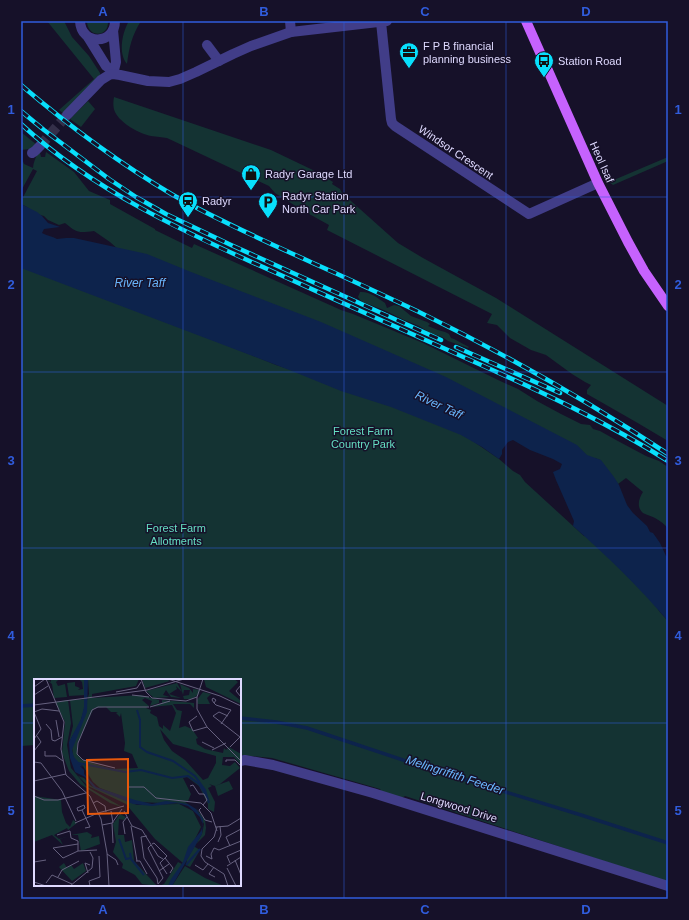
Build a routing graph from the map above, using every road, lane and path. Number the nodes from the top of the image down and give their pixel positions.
1 (75, 21) edge
2 (80, 21) edge
3 (290, 21) edge
4 (384, 21) edge
5 (526, 21) edge
6 (115, 25) edge
7 (291, 32) junction
8 (86, 35) junction
9 (207, 45) dead end
10 (219, 61) junction
11 (113, 73) junction
12 (67, 115) tunnel mouth
13 (598, 182) junction
14 (668, 306) edge
15 (241, 761) edge
16 (668, 886) edge

1 - 8 street
2 - 8 street
3 - 7 street
4 - 7 street
4 - 13 street, Windsor Crescent
5 - 13 main road, Heol Isaf
6 - 8 street
6 - 11 street
7 - 10 street
8 - 11 street
9 - 10 street
10 - 11 street
11 - 12 street
13 - 14 main road, Heol Isaf
15 - 16 street, Longwood Drive

